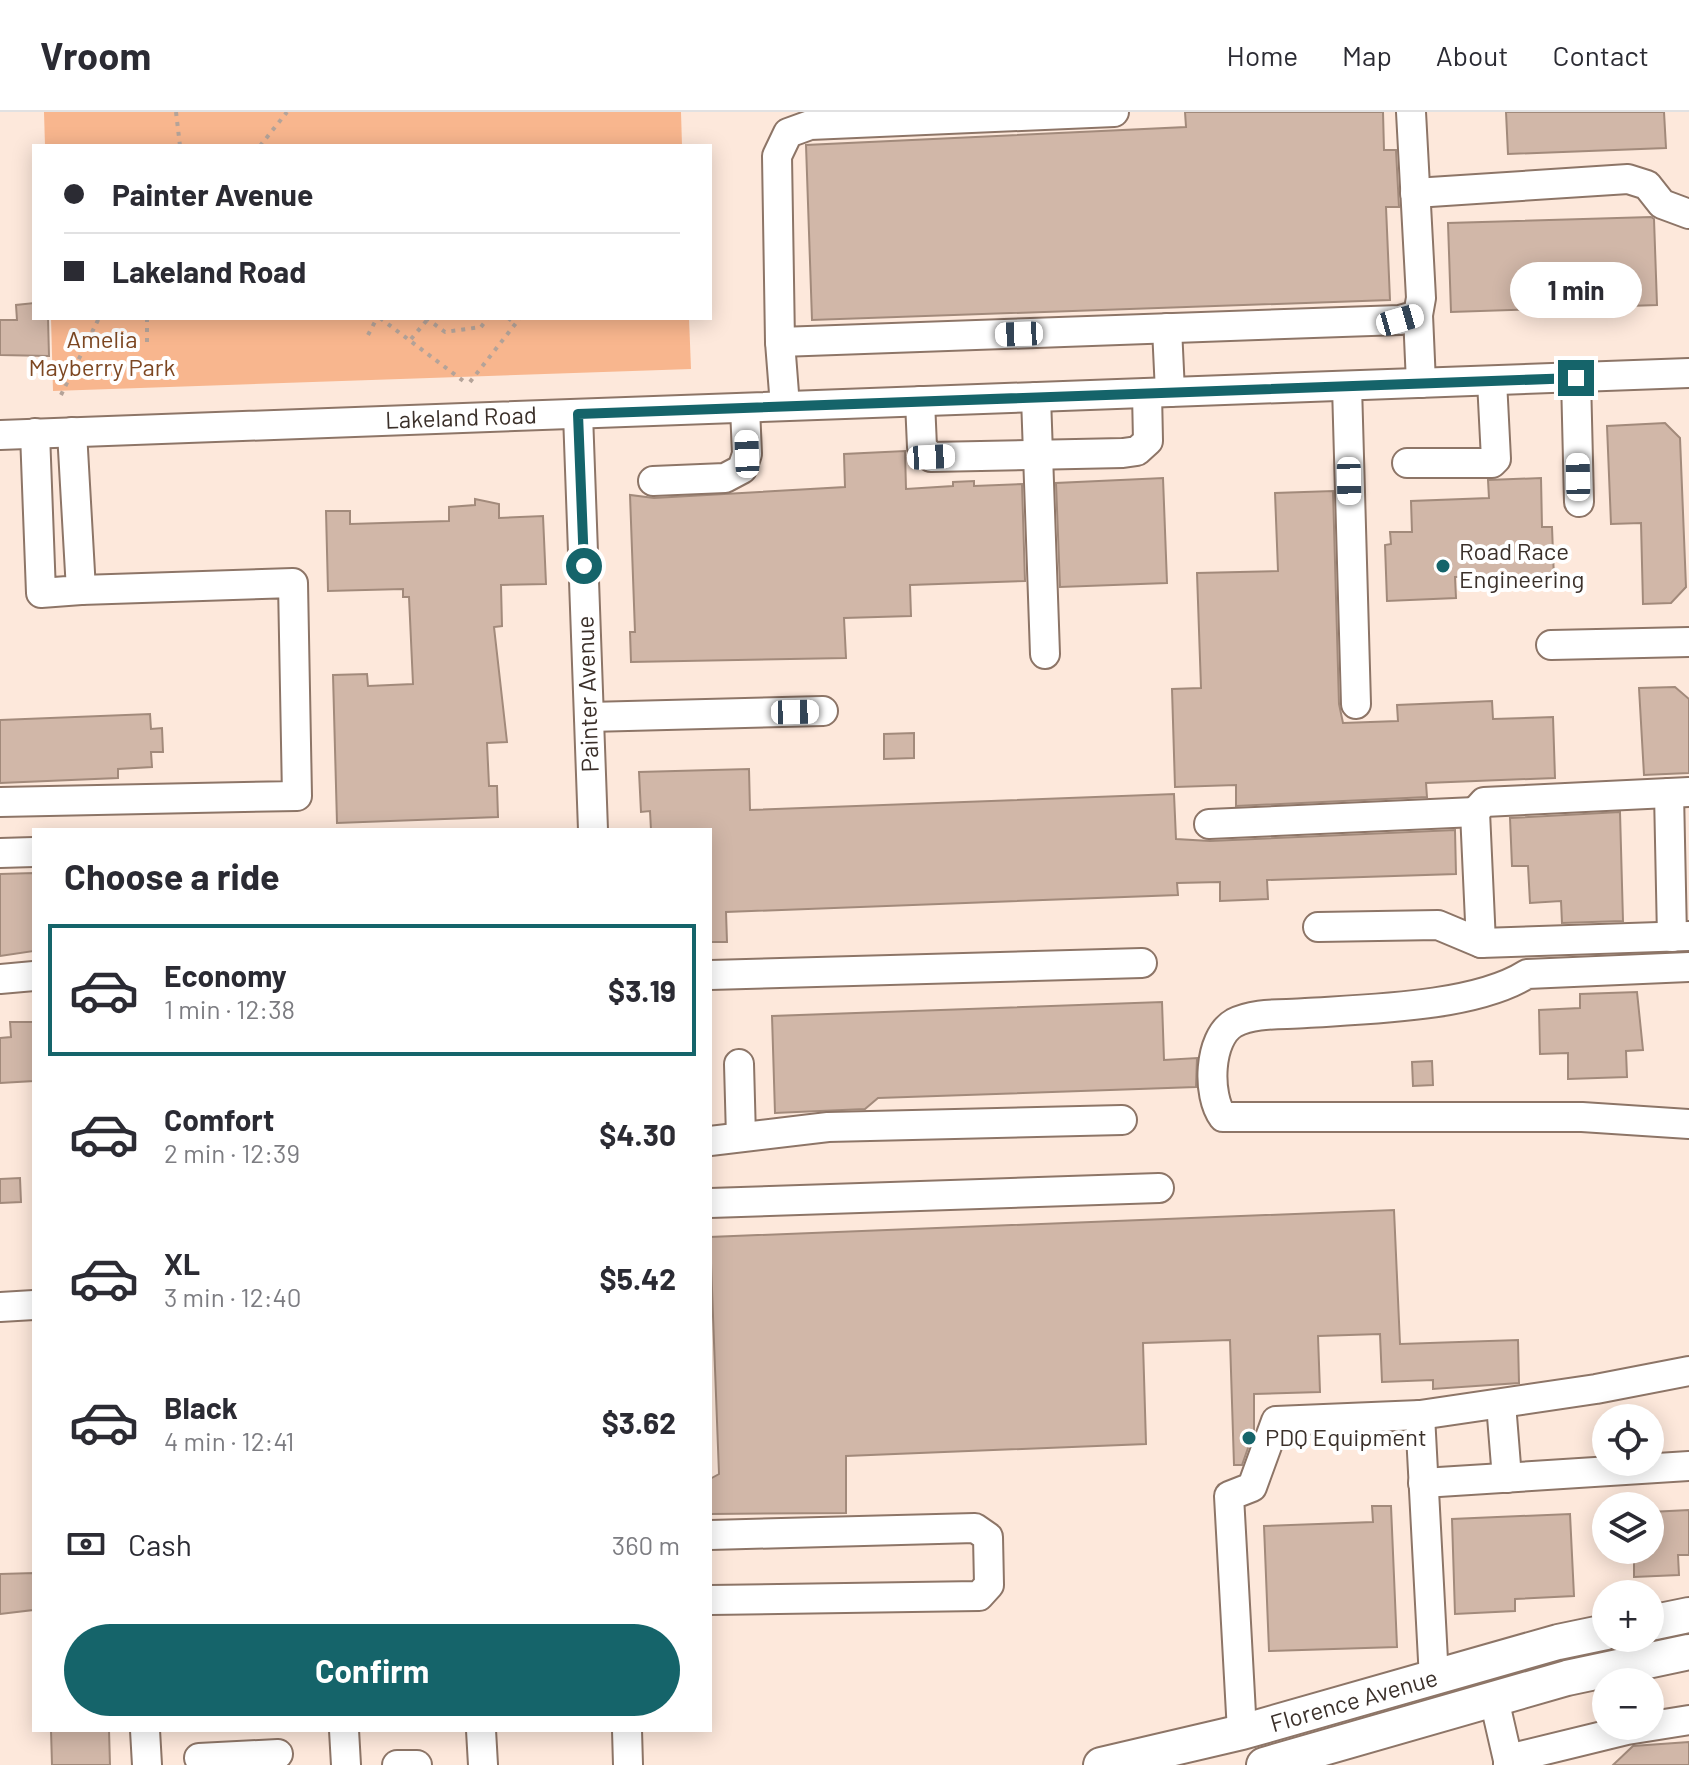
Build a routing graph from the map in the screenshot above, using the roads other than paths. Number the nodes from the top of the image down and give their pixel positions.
1 (1114, 112) edge
2 (1411, 112) edge
3 (1415, 193) junction
4 (1689, 214) edge
5 (1418, 315) junction
6 (1167, 328) junction
7 (780, 342) junction
8 (1689, 373) edge
9 (1576, 378) junction
10 (1492, 381) junction
11 (1421, 383) junction
12 (1347, 386) junction
13 (1158, 393) junction
14 (1036, 397) junction
15 (920, 401) junction
16 (785, 406) junction
17 (745, 408) junction
18 (578, 414) junction
19 (72, 432) junction
20 (35, 433) junction
21 (0, 435) edge
22 (1035, 452) junction
23 (1407, 463) dead end
24 (653, 481) dead end
25 (1579, 502) dead end
26 (81, 590) junction
27 (1689, 642) edge
28 (1551, 645) dead end
29 (1045, 654) dead end
30 (1356, 704) dead end
31 (823, 711) dead end
32 (589, 717) junction
33 (1679, 793) edge
34 (0, 802) edge
35 (1475, 812) junction
36 (1209, 824) dead end
37 (593, 828) edge
38 (32, 852) edge
39 (0, 853) edge
40 (1318, 927) dead end
41 (1680, 937) edge
42 (1481, 943) junction
43 (1142, 963) dead end
44 (1689, 967) edge
45 (712, 975) edge
46 (32, 976) edge
47 (0, 979) edge
48 (739, 1064) dead end
49 (1122, 1120) dead end
50 (1689, 1124) edge
51 (741, 1137) junction
52 (712, 1141) edge
53 (1159, 1188) dead end
54 (712, 1203) edge
55 (32, 1305) edge
56 (0, 1307) edge
57 (1689, 1371) edge
58 (1501, 1404) junction
59 (1420, 1415) junction
60 (1689, 1466) edge
61 (1507, 1478) junction
62 (1423, 1483) junction
63 (712, 1535) edge
64 (712, 1600) edge
65 (1689, 1615) edge
66 (1664, 1620) edge
67 (1592, 1635) edge
68 (1689, 1652) edge
69 (1434, 1679) junction
70 (1494, 1699) junction
71 (1689, 1720) edge
72 (145, 1732) edge
73 (344, 1732) edge
74 (481, 1732) edge
75 (627, 1732) edge
76 (1242, 1732) junction
77 (277, 1750) edge
78 (199, 1758) dead end
79 (1306, 1759) edge
80 (1508, 1762) edge
81 (147, 1765) edge
82 (346, 1765) edge
83 (397, 1765) edge
84 (417, 1765) edge
85 (483, 1765) edge
86 (628, 1765) edge
87 (1101, 1765) edge
88 (1264, 1765) edge

1 - 7 street
2 - 3 street
3 - 4 street
3 - 5 street
5 - 6 street
5 - 11 street
6 - 7 street
6 - 13 street
7 - 16 street
8 - 9 street, Lakeland Road
9 - 10 street, Lakeland Road
9 - 25 street
10 - 11 street, Lakeland Road
10 - 23 street
11 - 12 street, Lakeland Road
12 - 13 street, Lakeland Road
12 - 30 street
13 - 14 street, Lakeland Road
13 - 22 street
14 - 15 street, Lakeland Road
14 - 22 street
15 - 16 street, Lakeland Road
15 - 22 street
16 - 17 street, Lakeland Road
17 - 18 street, Lakeland Road
17 - 24 street
18 - 19 street, Lakeland Road
18 - 32 street, Painter Avenue
19 - 20 street, Lakeland Road
19 - 26 street
20 - 21 street, Lakeland Road
20 - 26 street
22 - 29 street
26 - 34 street
27 - 28 street
31 - 32 street
32 - 37 street, Painter Avenue
33 - 35 street
33 - 41 street
35 - 36 street
35 - 42 street
38 - 39 street
40 - 42 street
41 - 42 street
43 - 45 street
44 - 50 street
46 - 47 street
48 - 51 street
49 - 51 street
51 - 52 street
53 - 54 street
55 - 56 street
57 - 58 street
58 - 59 street
58 - 61 street
59 - 62 street
59 - 76 street
60 - 61 street
61 - 62 street
62 - 69 street
63 - 64 street
65 - 66 main road
67 - 69 main road, Florence Avenue
68 - 70 main road, Florence Avenue
69 - 76 main road, Florence Avenue
70 - 79 main road, Florence Avenue
70 - 80 street
71 - 80 street
72 - 81 street
73 - 82 street
74 - 85 street
75 - 86 street
76 - 87 main road, Florence Avenue
77 - 78 street
79 - 88 main road, Florence Avenue
83 - 84 street

